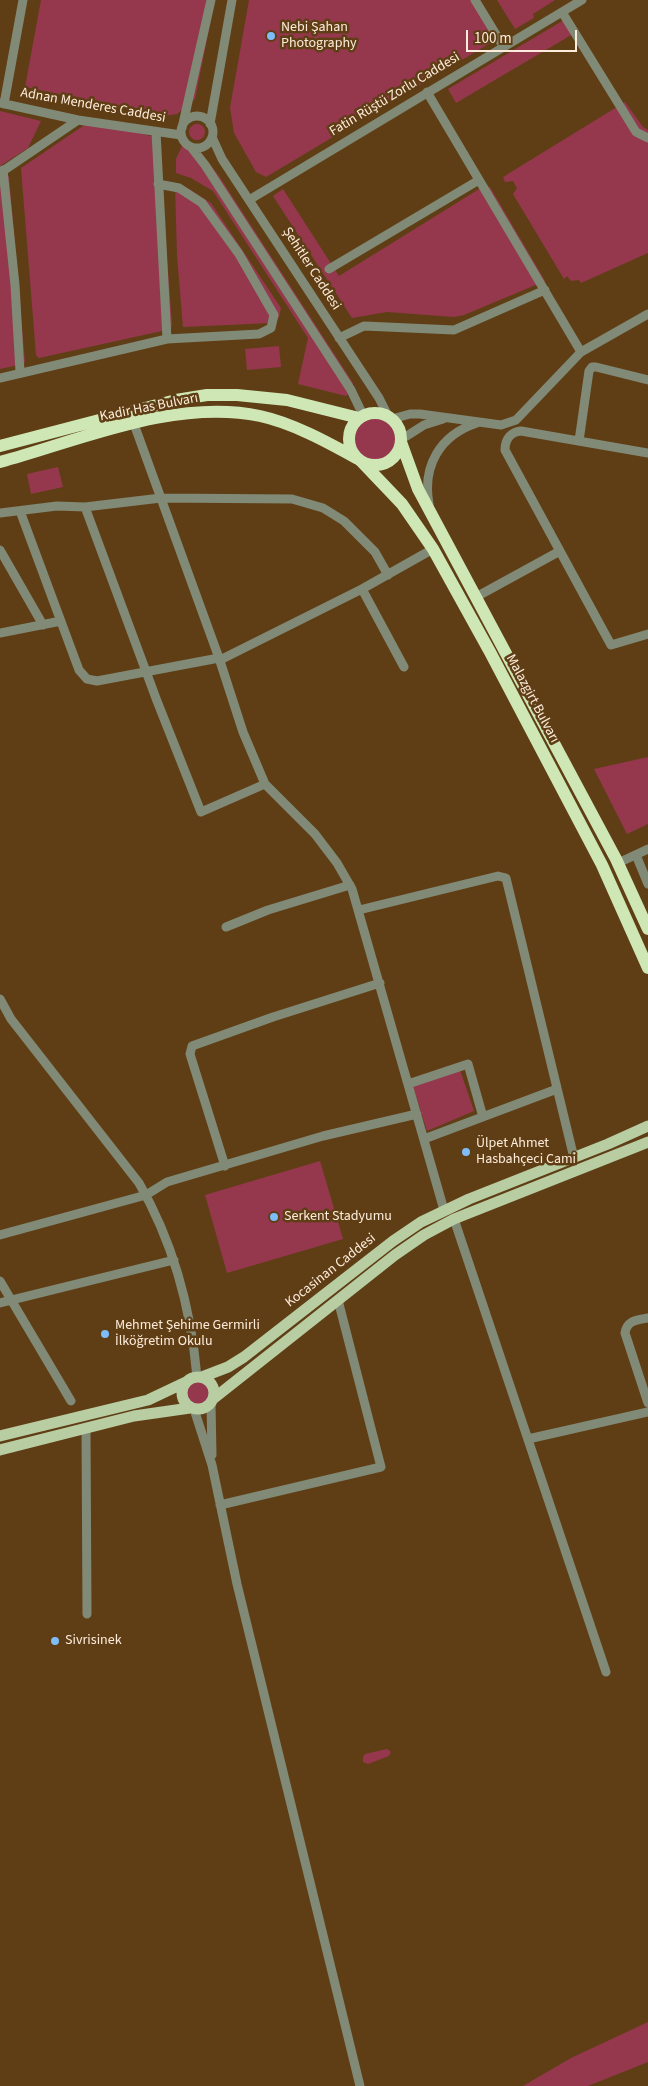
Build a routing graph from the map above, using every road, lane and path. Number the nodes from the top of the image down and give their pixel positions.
1 (23, 0) edge
2 (211, 0) edge
3 (232, 0) edge
4 (475, 0) edge
5 (582, 0) edge
6 (562, 12) junction
7 (504, 46) junction
8 (427, 92) junction
9 (2, 104) edge
10 (78, 120) junction
11 (210, 124) junction
12 (156, 132) junction
13 (181, 132) junction
14 (212, 136) junction
15 (648, 138) edge
16 (191, 147) junction
17 (2, 172) edge
18 (479, 180) junction
19 (158, 184) junction
20 (249, 200) junction
21 (329, 269) dead end
22 (545, 290) junction
23 (648, 314) edge
24 (340, 338) junction
25 (167, 339) junction
26 (581, 352) junction
27 (20, 372) junction
28 (0, 378) edge
29 (648, 380) edge
30 (361, 416) junction
31 (390, 417) junction
32 (448, 418) junction
33 (481, 422) junction
34 (508, 423) junction
35 (134, 424) junction
36 (511, 434) junction
37 (401, 440) junction
38 (579, 441) junction
39 (0, 446) edge
40 (648, 453) edge
41 (360, 460) junction
42 (0, 462) edge
43 (161, 498) junction
44 (85, 507) junction
45 (20, 511) junction
46 (0, 513) edge
47 (432, 514) junction
48 (432, 549) junction
49 (0, 550) edge
50 (560, 551) junction
51 (388, 575) junction
52 (362, 588) junction
53 (476, 597) junction
54 (61, 622) junction
55 (43, 625) junction
56 (0, 634) edge
57 (648, 634) edge
58 (220, 659) junction
59 (404, 667) dead end
60 (147, 673) junction
61 (265, 784) junction
62 (648, 849) edge
63 (636, 854) junction
64 (618, 863) junction
65 (648, 884) edge
66 (350, 885) junction
67 (359, 910) junction
68 (226, 927) dead end
69 (648, 929) edge
70 (648, 968) edge
71 (380, 983) junction
72 (0, 999) edge
73 (408, 1084) junction
74 (557, 1089) junction
75 (417, 1114) junction
76 (483, 1117) junction
77 (648, 1126) edge
78 (424, 1139) junction
79 (648, 1142) edge
80 (574, 1158) junction
81 (225, 1166) junction
82 (146, 1195) junction
83 (444, 1210) junction
84 (454, 1219) junction
85 (0, 1234) edge
86 (174, 1260) junction
87 (0, 1281) edge
88 (11, 1300) junction
89 (338, 1300) junction
90 (0, 1302) edge
91 (648, 1318) edge
92 (200, 1377) junction
93 (186, 1382) junction
94 (71, 1401) dead end
95 (212, 1401) junction
96 (648, 1403) edge
97 (192, 1408) junction
98 (648, 1412) edge
99 (86, 1430) junction
100 (0, 1436) edge
101 (528, 1439) junction
102 (0, 1450) edge
103 (212, 1465) junction
104 (220, 1505) junction
105 (87, 1614) dead end
106 (606, 1672) dead end
107 (360, 2086) edge

1 - 9 street
2 - 13 street
3 - 11 street
4 - 7 street
5 - 6 street, Fatin Rüştü Zorlu Caddesi
6 - 7 street, Fatin Rüştü Zorlu Caddesi
6 - 15 street
7 - 8 street, Fatin Rüştü Zorlu Caddesi
8 - 18 street
8 - 20 street, Fatin Rüştü Zorlu Caddesi
9 - 10 street, Adnan Menderes Caddesi
10 - 12 street, Adnan Menderes Caddesi
10 - 17 street
11 - 13 street
11 - 14 street
12 - 13 street, Adnan Menderes Caddesi
12 - 19 street
13 - 16 street
14 - 16 street
14 - 20 street, Şehitler Caddesi
16 - 30 street
17 - 27 street
18 - 21 street
18 - 22 street
19 - 25 street
19 - 25 street
20 - 24 street, Şehitler Caddesi
22 - 24 street
22 - 26 street
23 - 26 street
24 - 31 street, Şehitler Caddesi
25 - 27 street
26 - 34 street
27 - 28 street
29 - 38 street
30 - 31 highway
30 - 39 highway, Kadir Has Bulvarı
30 - 41 highway
31 - 32 street
31 - 37 highway
32 - 33 street
32 - 37 street
33 - 34 street
33 - 47 street
34 - 36 street
35 - 41 highway, Kadir Has Bulvarı
35 - 42 highway, Kadir Has Bulvarı
35 - 43 street
36 - 38 street
36 - 50 street
37 - 41 highway
37 - 47 highway, Malazgirt Bulvarı
38 - 40 street
41 - 48 highway, Malazgirt Bulvarı
43 - 44 street
43 - 51 street
43 - 58 street
44 - 45 street
44 - 60 street
45 - 46 street
45 - 54 street
47 - 53 highway, Malazgirt Bulvarı
48 - 51 street
48 - 70 highway, Malazgirt Bulvarı
49 - 55 street
50 - 53 street
50 - 57 street
51 - 52 street
52 - 58 street
52 - 59 street
53 - 64 highway, Malazgirt Bulvarı
54 - 55 street
54 - 60 street
55 - 56 street
58 - 60 street
58 - 61 street
60 - 61 street
61 - 66 street
62 - 63 street
63 - 64 street
63 - 65 street
64 - 69 highway, Malazgirt Bulvarı
66 - 67 street
66 - 68 street
67 - 71 street
67 - 74 street
71 - 73 street
71 - 81 street
72 - 82 street
73 - 75 street
73 - 76 street
74 - 76 street
74 - 80 street
75 - 78 street
75 - 81 street
76 - 78 street
77 - 80 main road, Kocasinan Caddesi
78 - 83 street
79 - 84 main road, Kocasinan Caddesi
80 - 83 main road, Kocasinan Caddesi
81 - 82 street
82 - 85 street
82 - 86 street
83 - 92 main road, Kocasinan Caddesi
84 - 89 main road, Kocasinan Caddesi
84 - 101 street
86 - 88 street
86 - 92 street
87 - 88 street
88 - 90 street
88 - 94 street
89 - 95 main road, Kocasinan Caddesi
89 - 104 street
91 - 96 street
92 - 93 main road
92 - 95 main road
93 - 97 main road
93 - 100 main road
95 - 97 main road
95 - 103 street
97 - 99 main road
97 - 103 street
98 - 101 street
99 - 102 main road
99 - 105 street
101 - 106 street
103 - 104 street
104 - 107 street

